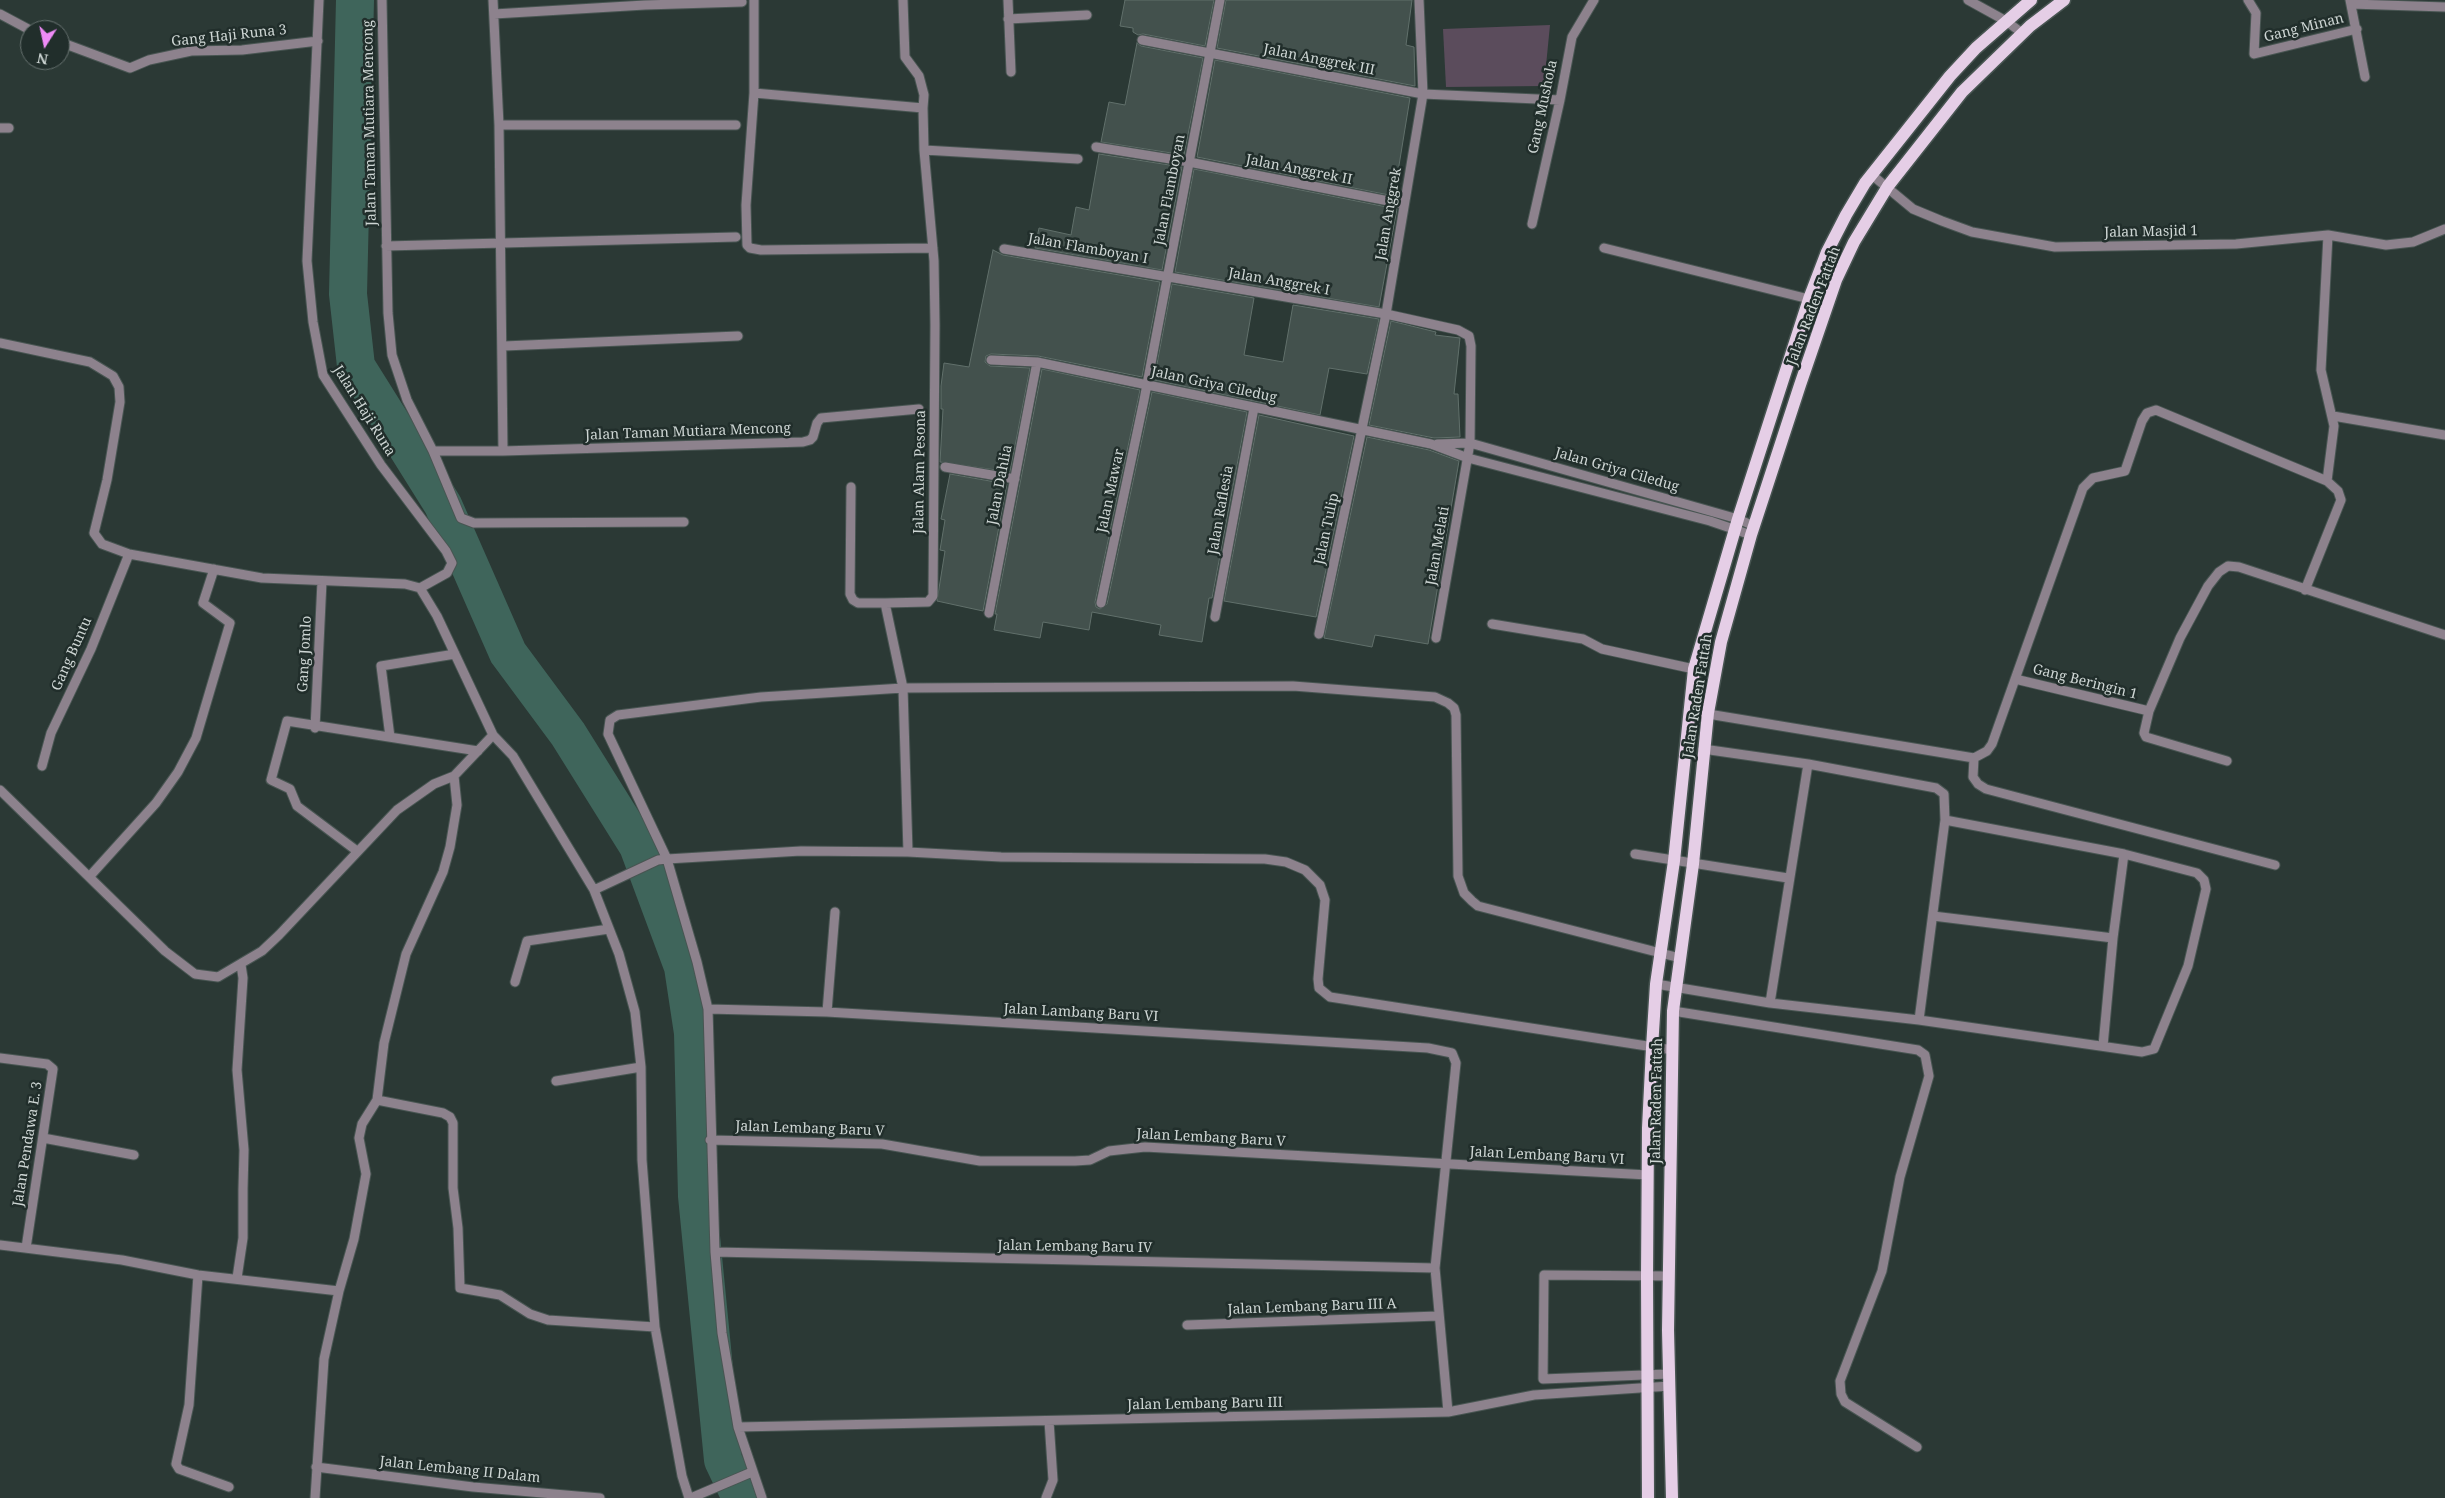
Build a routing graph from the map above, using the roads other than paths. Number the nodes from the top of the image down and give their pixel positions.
1 (319, 0) edge
2 (382, 0) edge
3 (493, 0) edge
4 (754, 0) edge
5 (903, 0) edge
6 (1008, 0) edge
7 (1220, 0) edge
8 (1418, 0) edge
9 (1594, 0) edge
10 (1968, 0) edge
11 (2031, 0) edge
12 (2064, 0) edge
13 (2248, 0) edge
14 (742, 2) dead end
15 (2351, 2) edge
16 (2445, 6) edge
17 (0, 14) edge
18 (494, 14) junction
19 (1087, 15) dead end
20 (1008, 19) junction
21 (2006, 21) junction
22 (20, 25) edge
23 (2356, 29) junction
24 (2022, 34) junction
25 (1142, 40) dead end
26 (318, 41) junction
27 (70, 46) edge
28 (1209, 52) junction
29 (1011, 72) dead end
30 (2365, 77) dead end
31 (754, 93) junction
32 (1423, 94) junction
33 (1560, 100) junction
34 (923, 108) junction
35 (499, 125) junction
36 (736, 125) dead end
37 (1096, 147) dead end
38 (924, 150) junction
39 (1078, 159) dead end
40 (1189, 162) junction
41 (1872, 175) junction
42 (1888, 186) junction
43 (1404, 204) junction
44 (1532, 224) dead end
45 (2445, 230) edge
46 (2328, 235) junction
47 (736, 237) dead end
48 (500, 243) junction
49 (386, 246) junction
50 (933, 248) junction
51 (1604, 248) dead end
52 (1004, 249) dead end
53 (1167, 277) junction
54 (1809, 299) junction
55 (1386, 314) junction
56 (738, 336) dead end
57 (0, 343) edge
58 (504, 346) junction
59 (991, 360) dead end
60 (1037, 362) junction
61 (1146, 385) junction
62 (1254, 408) junction
63 (919, 409) dead end
64 (2333, 416) junction
65 (1360, 430) junction
66 (2445, 435) edge
67 (1470, 443) junction
68 (1431, 444) junction
69 (433, 451) junction
70 (503, 451) junction
71 (1468, 458) junction
72 (945, 467) dead end
73 (1016, 479) junction
74 (2327, 481) junction
75 (851, 488) dead end
76 (684, 522) dead end
77 (1736, 524) junction
78 (1753, 531) junction
79 (129, 554) junction
80 (214, 569) junction
81 (322, 581) junction
82 (420, 588) junction
83 (2305, 590) junction
84 (885, 603) junction
85 (1101, 603) dead end
86 (989, 613) dead end
87 (1215, 617) dead end
88 (1492, 624) dead end
89 (1319, 634) dead end
90 (2445, 635) edge
91 (1436, 638) dead end
92 (455, 654) junction
93 (1694, 669) junction
94 (2015, 679) junction
95 (903, 688) junction
96 (1690, 711) junction
97 (2149, 711) junction
98 (1708, 713) junction
99 (315, 726) junction
100 (493, 735) junction
101 (390, 737) junction
102 (1703, 749) junction
103 (478, 751) junction
104 (1974, 758) junction
105 (2227, 761) dead end
106 (1808, 764) junction
107 (42, 766) dead end
108 (454, 776) junction
109 (0, 790) edge
110 (1945, 820) junction
111 (357, 851) junction
112 (908, 852) junction
113 (1634, 854) dead end
114 (2124, 854) junction
115 (663, 860) junction
116 (1674, 861) junction
117 (1693, 864) junction
118 (2274, 865) dead end
119 (90, 876) junction
120 (1788, 878) junction
121 (594, 890) junction
122 (835, 912) dead end
123 (1932, 916) junction
124 (609, 929) junction
125 (2113, 938) junction
126 (1661, 954) junction
127 (1680, 958) junction
128 (241, 964) junction
129 (515, 982) dead end
130 (1656, 984) junction
131 (1677, 988) junction
132 (1770, 1003) junction
133 (708, 1009) junction
134 (1673, 1011) junction
135 (827, 1012) junction
136 (1919, 1020) junction
137 (2103, 1046) junction
138 (1652, 1048) junction
139 (1673, 1050) junction
140 (0, 1058) edge
141 (641, 1067) junction
142 (556, 1082) dead end
143 (377, 1100) junction
144 (43, 1138) junction
145 (710, 1140) junction
146 (134, 1155) dead end
147 (1445, 1165) junction
148 (1648, 1175) junction
149 (0, 1245) edge
150 (26, 1248) junction
151 (715, 1252) junction
152 (1435, 1268) junction
153 (198, 1275) junction
154 (1646, 1276) junction
155 (1669, 1276) junction
156 (237, 1278) junction
157 (338, 1291) junction
158 (1438, 1316) junction
159 (1187, 1325) dead end
160 (654, 1327) junction
161 (1670, 1380) junction
162 (1646, 1381) junction
163 (1448, 1412) junction
164 (1049, 1421) junction
165 (738, 1427) junction
166 (1916, 1447) dead end
167 (316, 1467) junction
168 (752, 1472) junction
169 (229, 1487) dead end
170 (536, 1495) edge
171 (315, 1498) edge
172 (600, 1498) edge
173 (690, 1498) edge
174 (762, 1498) edge
175 (1046, 1498) edge
176 (1648, 1498) edge
177 (1672, 1498) edge

1 - 26 street, Jalan Haji Runa
2 - 49 street, Jalan Taman Mutiara Mencong
3 - 18 street
4 - 31 street
5 - 34 street, Jalan Alam Pesona
6 - 20 street
7 - 28 street, Jalan Flamboyan
8 - 32 street, Jalan Anggrek
9 - 33 street, Gang Mushola
10 - 21 street
11 - 21 main road, Jalan Raden Fattah
12 - 24 main road, Jalan Raden Fattah
13 - 23 street, Gang Minan
14 - 18 street
15 - 16 street
15 - 23 street
17 - 22 street
18 - 35 street
19 - 20 street
20 - 29 street
21 - 24 street
21 - 41 main road, Jalan Raden Fattah
23 - 30 street
24 - 42 main road, Jalan Raden Fattah
25 - 28 street, Jalan Anggrek III
26 - 27 street, Gang Haji Runa 3
26 - 82 street, Jalan Haji Runa
28 - 32 street, Jalan Anggrek III
28 - 40 street, Jalan Flamboyan
31 - 34 street
31 - 50 street
32 - 33 street
32 - 43 street, Jalan Anggrek
33 - 44 street, Gang Mushola
34 - 38 street, Jalan Alam Pesona
35 - 36 street
35 - 48 street
37 - 40 street, Jalan Anggrek II
38 - 39 street
38 - 50 street, Jalan Alam Pesona
40 - 43 street, Jalan Anggrek II
40 - 53 street, Jalan Flamboyan
41 - 42 street, Jalan Masjid 1
41 - 54 main road, Jalan Raden Fattah
42 - 46 street, Jalan Masjid 1
42 - 78 main road, Jalan Raden Fattah
43 - 55 street, Jalan Anggrek
45 - 46 street, Jalan Masjid 1
46 - 64 street
47 - 48 street
48 - 49 street
48 - 58 street
49 - 69 street, Jalan Taman Mutiara Mencong
50 - 84 street, Jalan Alam Pesona
51 - 54 street
52 - 53 street, Jalan Flamboyan I
53 - 55 street, Jalan Anggrek I
53 - 61 street, Jalan Flamboyan
54 - 77 main road, Jalan Raden Fattah
55 - 65 street, Jalan Anggrek
55 - 67 street
56 - 58 street
57 - 79 street
58 - 70 street
59 - 60 street, Jalan Griya Ciledug
60 - 61 street, Jalan Griya Ciledug
60 - 73 street, Jalan Dahlia
61 - 62 street, Jalan Griya Ciledug
61 - 85 street, Jalan Mawar
62 - 65 street, Jalan Griya Ciledug
62 - 87 street, Jalan Raflesia
63 - 70 street, Jalan Taman Mutiara Mencong
64 - 66 street
64 - 74 street
65 - 68 street, Jalan Griya Ciledug
65 - 89 street, Jalan Tulip
67 - 68 street, Jalan Griya Ciledug
67 - 71 street
67 - 77 street, Jalan Griya Ciledug
68 - 71 street, Jalan Griya Ciledug
69 - 70 street, Jalan Taman Mutiara Mencong
69 - 76 street, Jalan Taman Mutiara Mencong
71 - 77 street, Jalan Griya Ciledug
71 - 91 street, Jalan Melati
72 - 73 street
73 - 86 street, Jalan Dahlia
74 - 83 street
74 - 94 street
75 - 84 street
77 - 78 street, Jalan Griya Ciledug
77 - 93 main road, Jalan Raden Fattah
78 - 98 main road, Jalan Raden Fattah
79 - 80 street
79 - 107 street, Gang Buntu
80 - 81 street
80 - 119 street
81 - 82 street
81 - 99 street, Gang Jomlo
82 - 92 street
83 - 90 street
83 - 97 street
84 - 95 street
88 - 93 street
92 - 100 street
92 - 101 street
93 - 96 main road, Jalan Raden Fattah
94 - 97 street, Gang Beringin 1
94 - 104 street
95 - 112 street
95 - 115 street
95 - 126 street
96 - 98 street
96 - 116 main road, Jalan Raden Fattah
97 - 105 street
98 - 102 main road, Jalan Raden Fattah
98 - 104 street
99 - 101 street
99 - 111 street
100 - 103 street
100 - 121 street
101 - 103 street
102 - 106 street
102 - 117 main road, Jalan Raden Fattah
103 - 108 street
104 - 118 street
106 - 110 street
106 - 120 street
108 - 111 street
108 - 143 street
109 - 119 street
110 - 114 street
110 - 123 street
111 - 128 street
112 - 115 street
112 - 138 street
113 - 116 street
114 - 125 street
114 - 137 street
115 - 121 street
115 - 133 street
116 - 117 street
116 - 126 main road, Jalan Raden Fattah
117 - 120 street
117 - 127 main road, Jalan Raden Fattah
119 - 128 street
120 - 132 street
121 - 124 street
122 - 135 street
123 - 125 street
123 - 136 street
124 - 129 street
124 - 141 street
125 - 137 street
126 - 127 street
126 - 130 main road, Jalan Raden Fattah
127 - 131 main road, Jalan Raden Fattah
128 - 156 street
130 - 131 street
130 - 138 main road, Jalan Raden Fattah
131 - 132 street
131 - 134 main road, Jalan Raden Fattah
132 - 136 street
133 - 135 street, Jalan Lambang Baru VI
133 - 145 street
134 - 139 main road, Jalan Raden Fattah
134 - 166 street
135 - 147 street, Jalan Lambang Baru VI
136 - 137 street
138 - 139 street
138 - 148 main road, Jalan Raden Fattah
139 - 155 main road, Jalan Raden Fattah
140 - 144 street, Jalan Pendawa E. 3
141 - 142 street
141 - 160 street
143 - 157 street
143 - 160 street
144 - 146 street
144 - 150 street, Jalan Pendawa E. 3
145 - 147 street, Jalan Lembang Baru V
145 - 151 street
147 - 148 street, Jalan Lembang Baru VI
147 - 152 street
148 - 154 main road, Jalan Raden Fattah
149 - 150 street
150 - 153 street
151 - 152 street, Jalan Lembang Baru IV
151 - 165 street
152 - 158 street
153 - 156 street
153 - 169 street
154 - 155 street
154 - 162 main road, Jalan Raden Fattah
154 - 162 street
155 - 161 main road, Jalan Raden Fattah
156 - 157 street
157 - 167 street
158 - 159 street, Jalan Lembang Baru III A
158 - 163 street
160 - 173 street
161 - 162 street
161 - 177 main road, Jalan Raden Fattah
162 - 163 street, Jalan Lembang Baru III
162 - 176 main road, Jalan Raden Fattah
163 - 164 street, Jalan Lembang Baru III
164 - 165 street, Jalan Lembang Baru III
164 - 175 street
165 - 168 street
167 - 170 street, Jalan Lembang II Dalam
167 - 171 street
168 - 173 street
168 - 174 street
170 - 172 street, Jalan Lembang II Dalam

